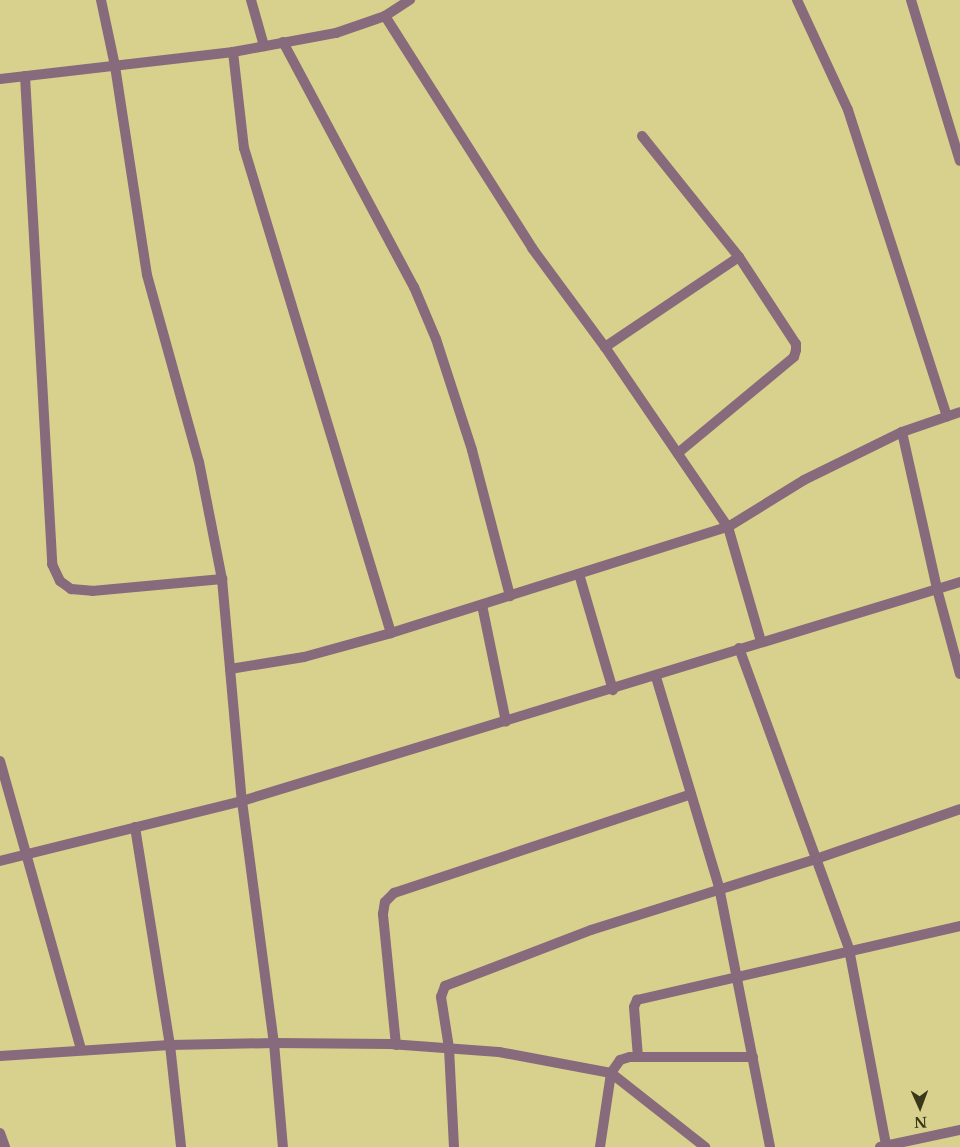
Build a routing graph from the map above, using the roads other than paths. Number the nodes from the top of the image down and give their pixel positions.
1 (101, 0) edge
2 (251, 0) edge
3 (410, 0) edge
4 (797, 0) edge
5 (911, 0) edge
6 (385, 16) junction
7 (283, 42) junction
8 (264, 46) junction
9 (233, 52) junction
10 (115, 66) junction
11 (25, 76) junction
12 (0, 79) edge
13 (642, 136) dead end
14 (960, 161) edge
15 (739, 257) junction
16 (605, 347) junction
17 (960, 412) edge
18 (946, 416) junction
19 (902, 432) junction
20 (678, 453) junction
21 (728, 528) junction
22 (578, 574) junction
23 (222, 579) junction
24 (960, 582) edge
25 (937, 589) junction
26 (510, 596) junction
27 (482, 605) junction
28 (391, 633) junction
29 (761, 641) junction
30 (738, 648) junction
31 (230, 669) junction
32 (960, 674) edge
33 (656, 677) junction
34 (613, 690) junction
35 (506, 722) junction
36 (0, 762) edge
37 (691, 794) junction
38 (242, 800) junction
39 (960, 809) edge
40 (135, 827) junction
41 (26, 854) junction
42 (816, 859) junction
43 (0, 861) edge
44 (719, 887) junction
45 (960, 926) edge
46 (850, 949) junction
47 (737, 977) junction
48 (274, 1043) junction
49 (170, 1045) junction
50 (396, 1045) junction
51 (449, 1048) junction
52 (81, 1050) junction
53 (0, 1056) edge
54 (638, 1057) junction
55 (753, 1058) junction
56 (611, 1073) junction
57 (960, 1130) edge
58 (0, 1133) edge
59 (883, 1146) edge
60 (5, 1147) edge
61 (181, 1147) edge
62 (282, 1147) edge
63 (454, 1147) edge
64 (600, 1147) edge
65 (705, 1147) edge
66 (770, 1147) edge

1 - 10 street
2 - 8 street
3 - 6 street
4 - 18 street
5 - 14 street
6 - 7 street
6 - 16 street
7 - 8 street
7 - 26 street
8 - 9 street
9 - 10 street
9 - 28 street
10 - 11 street
10 - 23 street
11 - 12 street
11 - 23 street
13 - 15 street
15 - 16 street
15 - 20 street
16 - 20 street
17 - 18 street
18 - 19 street
19 - 21 street
19 - 25 street
20 - 21 street
21 - 22 street
21 - 29 street
22 - 26 street
22 - 34 street
23 - 31 street
24 - 25 street
25 - 29 street
25 - 32 street
26 - 27 street
27 - 28 street
27 - 35 street
28 - 31 street
29 - 30 street
30 - 33 street
30 - 42 street
31 - 38 street
33 - 34 street
33 - 37 street
34 - 35 street
35 - 38 street
36 - 41 street
37 - 44 street
37 - 50 street
38 - 40 street
38 - 48 street
39 - 42 street
40 - 41 street
40 - 49 street
41 - 43 street
41 - 52 street
42 - 44 street
42 - 46 street
44 - 47 street
44 - 51 street
45 - 46 street
46 - 47 street
46 - 59 street
47 - 54 street
47 - 55 street
48 - 49 street
48 - 50 street
48 - 62 street
49 - 52 street
49 - 61 street
50 - 51 street
51 - 56 street
51 - 63 street
52 - 53 street
54 - 55 street
54 - 56 street
55 - 66 street
56 - 64 street
56 - 65 street
57 - 59 street
58 - 60 street

